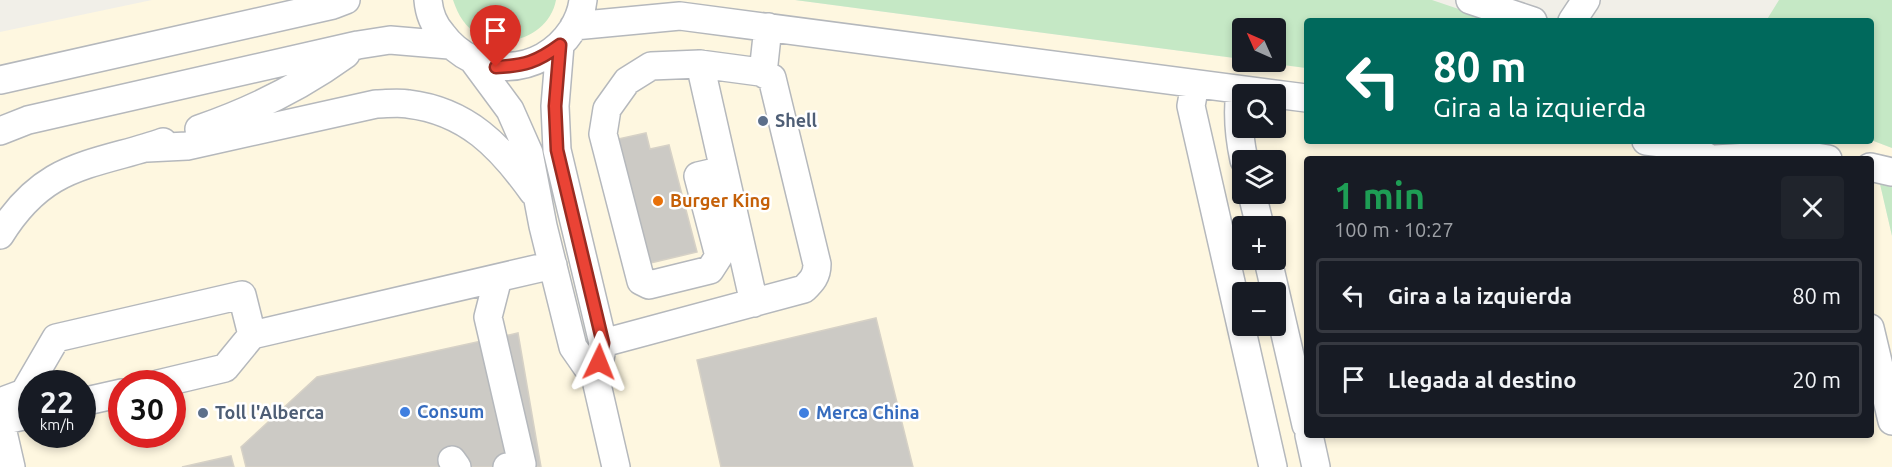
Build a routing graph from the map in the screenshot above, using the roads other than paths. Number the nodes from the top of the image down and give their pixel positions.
1 (346, 0) edge
2 (428, 0) edge
3 (583, 0) edge
4 (649, 0) edge
5 (1470, 0) edge
6 (1586, 0) edge
7 (680, 16) junction
8 (1524, 18) edge
9 (1574, 18) edge
10 (768, 27) junction
11 (567, 36) junction
12 (358, 45) junction
13 (450, 45) junction
14 (473, 60) junction
15 (700, 64) junction
16 (763, 73) junction
17 (0, 80) edge
18 (1195, 84) junction
19 (1232, 89) edge
20 (1286, 96) edge
21 (1304, 98) edge
22 (0, 130) edge
23 (1688, 144) edge
24 (147, 148) junction
25 (1771, 150) edge
26 (1708, 156) edge
27 (1752, 156) edge
28 (1809, 156) edge
29 (1874, 168) edge
30 (724, 170) junction
31 (1892, 172) edge
32 (537, 198) junction
33 (0, 235) edge
34 (553, 265) junction
35 (1270, 270) edge
36 (498, 278) junction
37 (450, 289) junction
38 (754, 303) junction
39 (488, 317) junction
40 (252, 335) junction
41 (603, 343) junction
42 (1874, 345) edge
43 (186, 377) edge
44 (596, 380) junction
45 (0, 402) edge
46 (1304, 416) edge
47 (18, 417) edge
48 (0, 420) edge
49 (1892, 421) edge
50 (1310, 438) edge
51 (11, 467) edge
52 (507, 467) edge
53 (616, 467) edge
54 (1273, 467) edge
55 (1316, 467) edge

1 - 17 street
2 - 13 street
3 - 11 street
4 - 7 street
5 - 8 street
6 - 9 street
7 - 10 street
7 - 11 street
10 - 16 street
10 - 18 street
11 - 14 street
11 - 41 street
12 - 13 street
12 - 22 street
12 - 24 street
13 - 14 street
14 - 32 street
15 - 16 street
15 - 30 street
15 - 30 street
16 - 38 street
18 - 19 street
18 - 54 street
20 - 21 street
23 - 26 street
24 - 32 street
24 - 33 street
25 - 27 street
25 - 28 street
29 - 31 street
30 - 38 street
32 - 34 street
34 - 36 street
34 - 44 street
35 - 46 street
36 - 37 street
36 - 39 street
37 - 39 street
37 - 40 street
38 - 41 street
39 - 52 street
40 - 43 street
40 - 45 street
41 - 44 street
42 - 49 street
44 - 53 street
47 - 48 street
48 - 51 street
50 - 55 street

